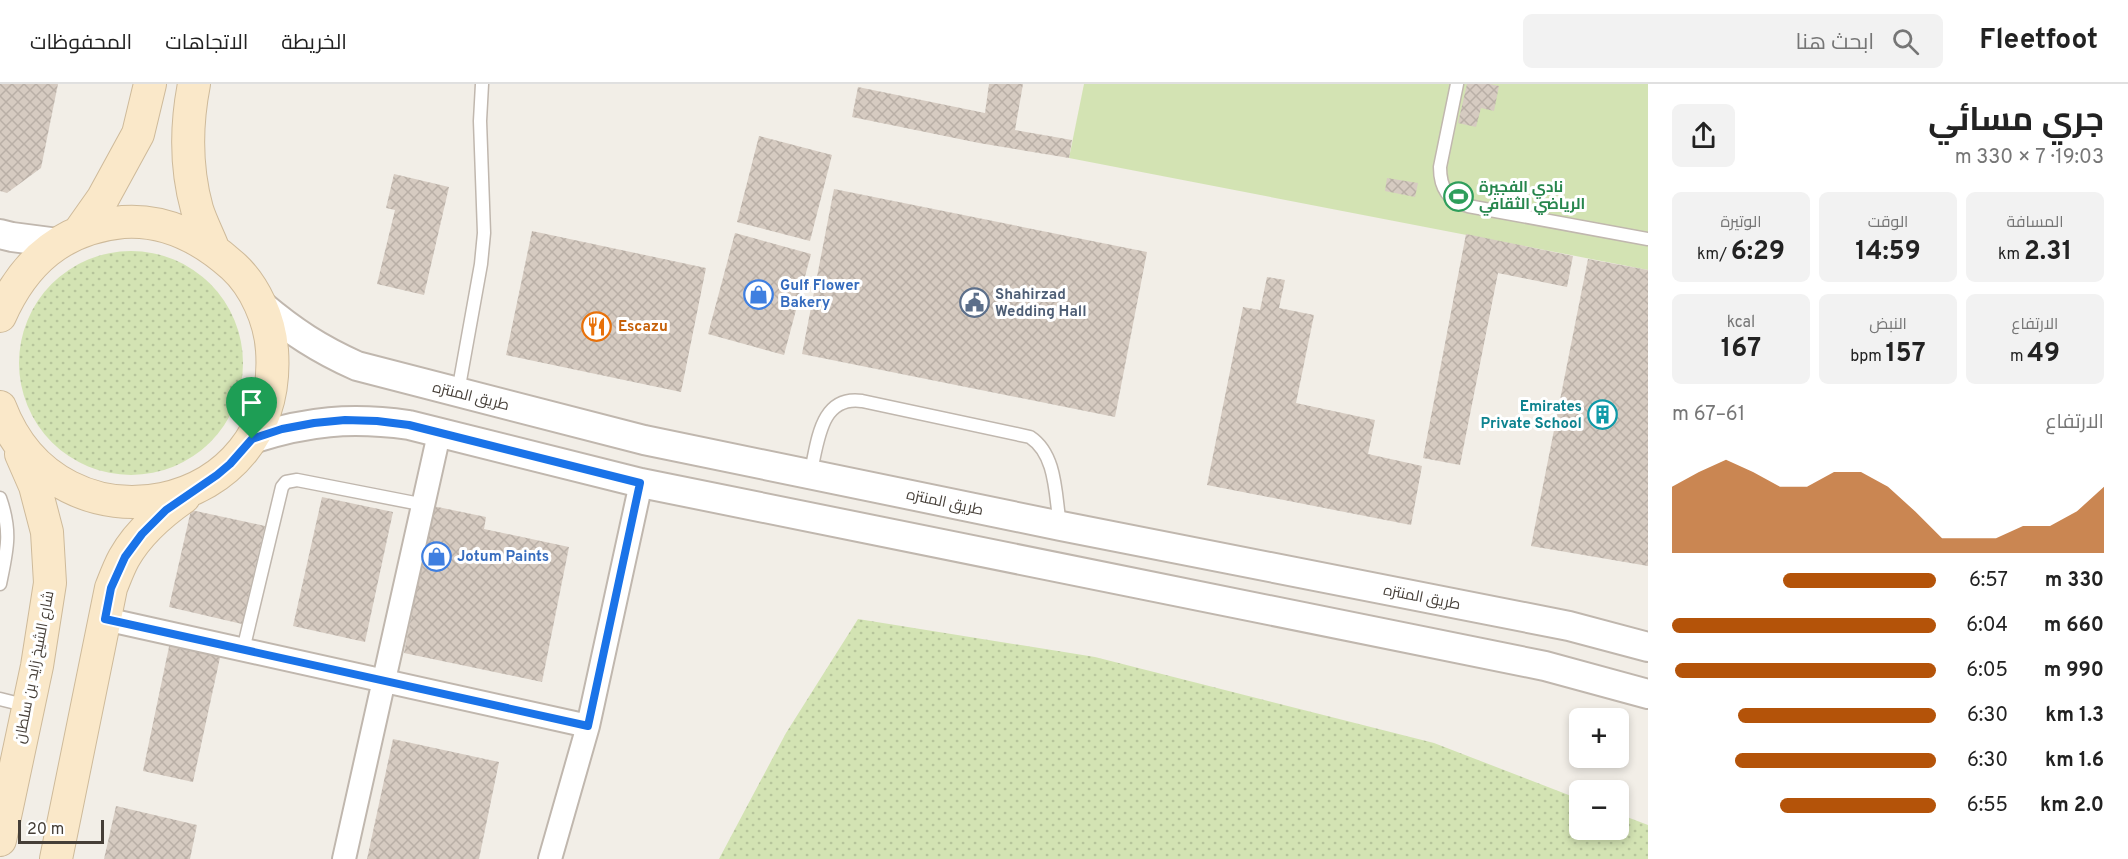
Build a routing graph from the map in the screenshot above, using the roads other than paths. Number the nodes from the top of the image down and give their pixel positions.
1 (150, 84) edge
2 (194, 84) edge
3 (482, 84) edge
4 (1457, 84) edge
5 (0, 234) edge
6 (69, 238) junction
7 (1648, 239) edge
8 (213, 248) junction
9 (261, 305) junction
10 (0, 316) edge
11 (458, 393) junction
12 (4, 418) edge
13 (439, 434) junction
14 (252, 439) junction
15 (810, 475) junction
16 (640, 483) junction
17 (203, 485) junction
18 (0, 498) edge
19 (425, 505) junction
20 (1061, 526) junction
21 (0, 584) edge
22 (105, 619) junction
23 (1648, 647) edge
24 (243, 650) junction
25 (385, 681) junction
26 (1648, 694) edge
27 (14, 703) edge
28 (588, 726) junction
29 (0, 840) edge
30 (56, 859) edge
31 (344, 859) edge
32 (550, 859) edge

1 - 6 main road
2 - 8 main road
3 - 11 lane
4 - 7 lane
5 - 6 street
6 - 8 main road
6 - 10 main road
8 - 9 main road
9 - 11 street, طريق المنتزه
9 - 14 main road
11 - 15 street, طريق المنتزه
12 - 17 main road
12 - 27 main road, شارع الشيخ زايد بن سلطان
13 - 14 street
13 - 16 street
13 - 19 street
14 - 17 main road
15 - 20 street, طريق المنتزه
15 - 20 lane
16 - 26 street
16 - 28 street
17 - 22 main road
18 - 21 lane
19 - 24 lane
19 - 25 street
20 - 23 street, طريق المنتزه
22 - 24 street
22 - 30 main road
24 - 25 street
25 - 28 street
25 - 31 street
27 - 29 main road, شارع الشيخ زايد بن سلطان
28 - 32 street

